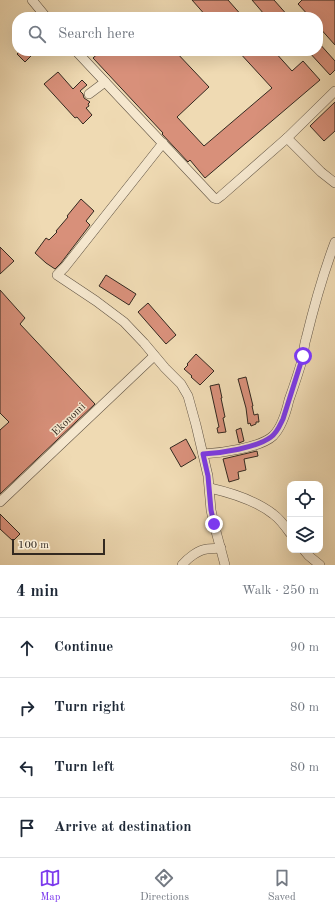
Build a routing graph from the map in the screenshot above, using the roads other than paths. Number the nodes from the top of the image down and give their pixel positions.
1 (32, 0) edge
2 (42, 12) edge
3 (81, 56) edge
4 (105, 82) junction
5 (335, 91) edge
6 (89, 94) dead end
7 (287, 138) junction
8 (163, 143) junction
9 (335, 183) edge
10 (335, 242) edge
11 (154, 356) junction
12 (203, 454) junction
13 (210, 488) junction
14 (0, 502) edge
15 (287, 529) edge
16 (221, 548) junction
17 (306, 553) edge
18 (182, 565) edge
19 (225, 565) edge
20 (320, 565) edge

1 - 2 street
3 - 4 street
4 - 6 street
4 - 8 street
5 - 7 street
7 - 8 street
7 - 9 street
8 - 11 street
10 - 12 street
11 - 12 street
11 - 14 street, Ekonomi
12 - 13 street
13 - 15 street
13 - 16 street
16 - 18 street
16 - 19 street
17 - 20 street

